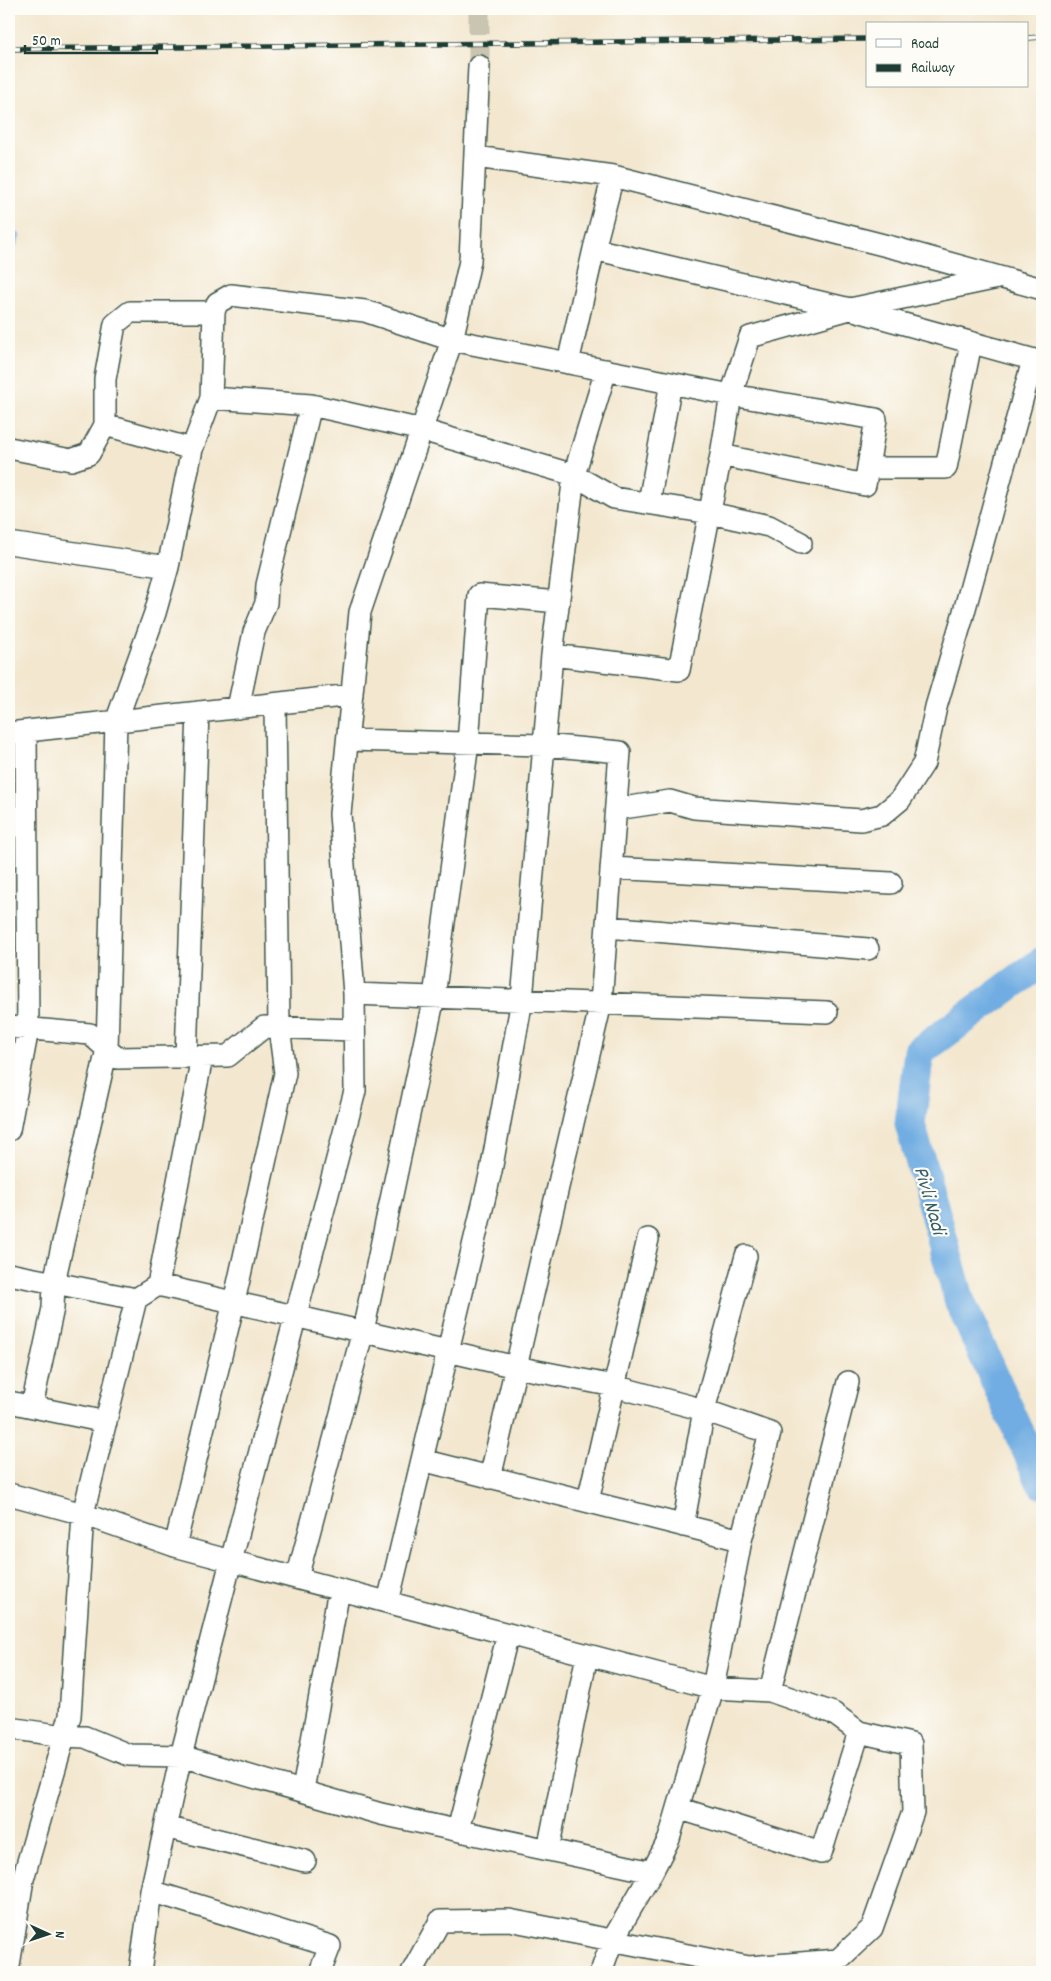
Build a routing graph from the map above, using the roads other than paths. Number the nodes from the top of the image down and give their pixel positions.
1 (479, 66) tunnel mouth
2 (476, 157) junction
3 (613, 176) junction
4 (594, 249) junction
5 (1001, 277) junction
6 (1042, 289) edge
7 (850, 309) junction
8 (214, 312) junction
9 (452, 340) junction
10 (971, 343) junction
11 (1038, 361) edge
12 (568, 363) junction
13 (606, 370) junction
14 (671, 383) junction
15 (731, 395) junction
16 (211, 398) junction
17 (311, 405) junction
18 (105, 425) junction
19 (422, 430) junction
20 (9, 448) edge
21 (192, 449) junction
22 (721, 455) junction
23 (868, 468) junction
24 (574, 475) junction
25 (649, 502) junction
26 (710, 513) junction
27 (9, 543) edge
28 (801, 543) dead end
29 (168, 567) junction
30 (558, 602) junction
31 (552, 655) junction
32 (352, 695) junction
33 (276, 704) junction
34 (238, 708) junction
35 (198, 712) junction
36 (116, 722) junction
37 (17, 732) edge
38 (348, 740) junction
39 (468, 743) junction
40 (544, 745) junction
41 (616, 809) junction
42 (611, 868) junction
43 (891, 882) dead end
44 (607, 927) junction
45 (868, 949) dead end
46 (354, 994) junction
47 (434, 997) junction
48 (522, 1000) junction
49 (601, 1003) junction
50 (827, 1012) dead end
51 (279, 1027) junction
52 (18, 1028) edge
53 (354, 1030) junction
54 (107, 1049) junction
55 (194, 1057) junction
56 (9, 1130) edge
57 (648, 1239) dead end
58 (746, 1256) dead end
59 (9, 1274) edge
60 (54, 1282) junction
61 (158, 1285) junction
62 (136, 1298) junction
63 (234, 1302) junction
64 (296, 1316) junction
65 (363, 1331) junction
66 (449, 1351) junction
67 (516, 1367) junction
68 (848, 1382) dead end
69 (614, 1386) junction
70 (9, 1402) edge
71 (32, 1406) junction
72 (704, 1410) junction
73 (106, 1422) junction
74 (422, 1460) junction
75 (490, 1478) junction
76 (9, 1494) edge
77 (588, 1501) junction
78 (83, 1514) junction
79 (683, 1526) junction
80 (741, 1540) junction
81 (175, 1546) junction
82 (231, 1561) junction
83 (297, 1578) junction
84 (339, 1590) junction
85 (388, 1602) junction
86 (508, 1634) junction
87 (587, 1655) junction
88 (713, 1688) junction
89 (770, 1691) junction
90 (9, 1728) edge
91 (859, 1732) junction
92 (64, 1736) junction
93 (180, 1756) junction
94 (303, 1790) junction
95 (678, 1808) junction
96 (165, 1827) junction
97 (458, 1830) junction
98 (548, 1850) junction
99 (305, 1861) dead end
100 (652, 1872) junction
101 (152, 1891) junction
102 (612, 1940) junction
103 (9, 1965) edge
104 (140, 1972) edge
105 (320, 1972) edge
106 (412, 1972) edge
107 (601, 1972) edge

1 - 2 street
2 - 3 street
2 - 9 street
3 - 4 street
3 - 5 street
4 - 7 street
4 - 12 street
5 - 6 street
5 - 7 street
7 - 10 street
7 - 15 street
8 - 9 street
8 - 16 street
8 - 18 street
9 - 12 street
9 - 19 street
10 - 11 street
10 - 23 street
11 - 41 street
12 - 13 street
13 - 14 street
13 - 24 street
14 - 15 street
14 - 25 street
15 - 22 street
15 - 23 street
16 - 17 street
16 - 21 street
17 - 19 street
17 - 34 street
18 - 20 street
18 - 21 street
19 - 24 street
19 - 32 street
21 - 29 street
22 - 23 street
22 - 26 street
24 - 25 street
24 - 30 street
25 - 26 street
26 - 28 street
26 - 31 street
27 - 29 street
29 - 36 street
30 - 31 street
30 - 39 street
31 - 40 street
32 - 33 street
32 - 38 street
33 - 34 street
33 - 51 street
34 - 35 street
35 - 36 street
35 - 55 street
36 - 37 street
36 - 54 street
37 - 52 street
38 - 39 street
38 - 46 street
39 - 40 street
39 - 47 street
40 - 41 street
40 - 48 street
41 - 42 street
42 - 43 street
42 - 44 street
44 - 45 street
44 - 49 street
46 - 47 street
46 - 53 street
47 - 48 street
47 - 65 street
48 - 49 street
48 - 66 street
49 - 50 street
49 - 67 street
51 - 53 street
51 - 55 street
51 - 63 street
52 - 54 street
52 - 56 street
53 - 64 street
54 - 55 street
54 - 60 street
55 - 61 street
57 - 69 street
58 - 72 street
59 - 60 street
60 - 62 street
60 - 71 street
61 - 62 street
61 - 63 street
62 - 73 street
63 - 64 street
63 - 81 street
64 - 65 street
64 - 82 street
65 - 66 street
65 - 83 street
66 - 67 street
66 - 74 street
67 - 69 street
67 - 75 street
68 - 89 street
69 - 72 street
69 - 77 street
70 - 71 street
71 - 73 street
72 - 79 street
72 - 80 street
73 - 78 street
74 - 75 street
74 - 85 street
75 - 77 street
76 - 78 street
77 - 79 street
78 - 81 street
78 - 92 street
79 - 80 street
80 - 88 street
81 - 82 street
82 - 83 street
82 - 93 street
83 - 84 street
84 - 85 street
84 - 94 street
85 - 86 street
86 - 87 street
86 - 97 street
87 - 88 street
87 - 98 street
88 - 89 street
88 - 95 street
89 - 91 street
90 - 92 street
91 - 95 street
91 - 102 street
92 - 93 street
92 - 103 street
93 - 94 street
93 - 96 street
94 - 97 street
95 - 100 street
96 - 99 street
96 - 101 street
97 - 98 street
98 - 100 street
100 - 102 street
101 - 104 street
101 - 105 street
102 - 106 street
102 - 107 street

